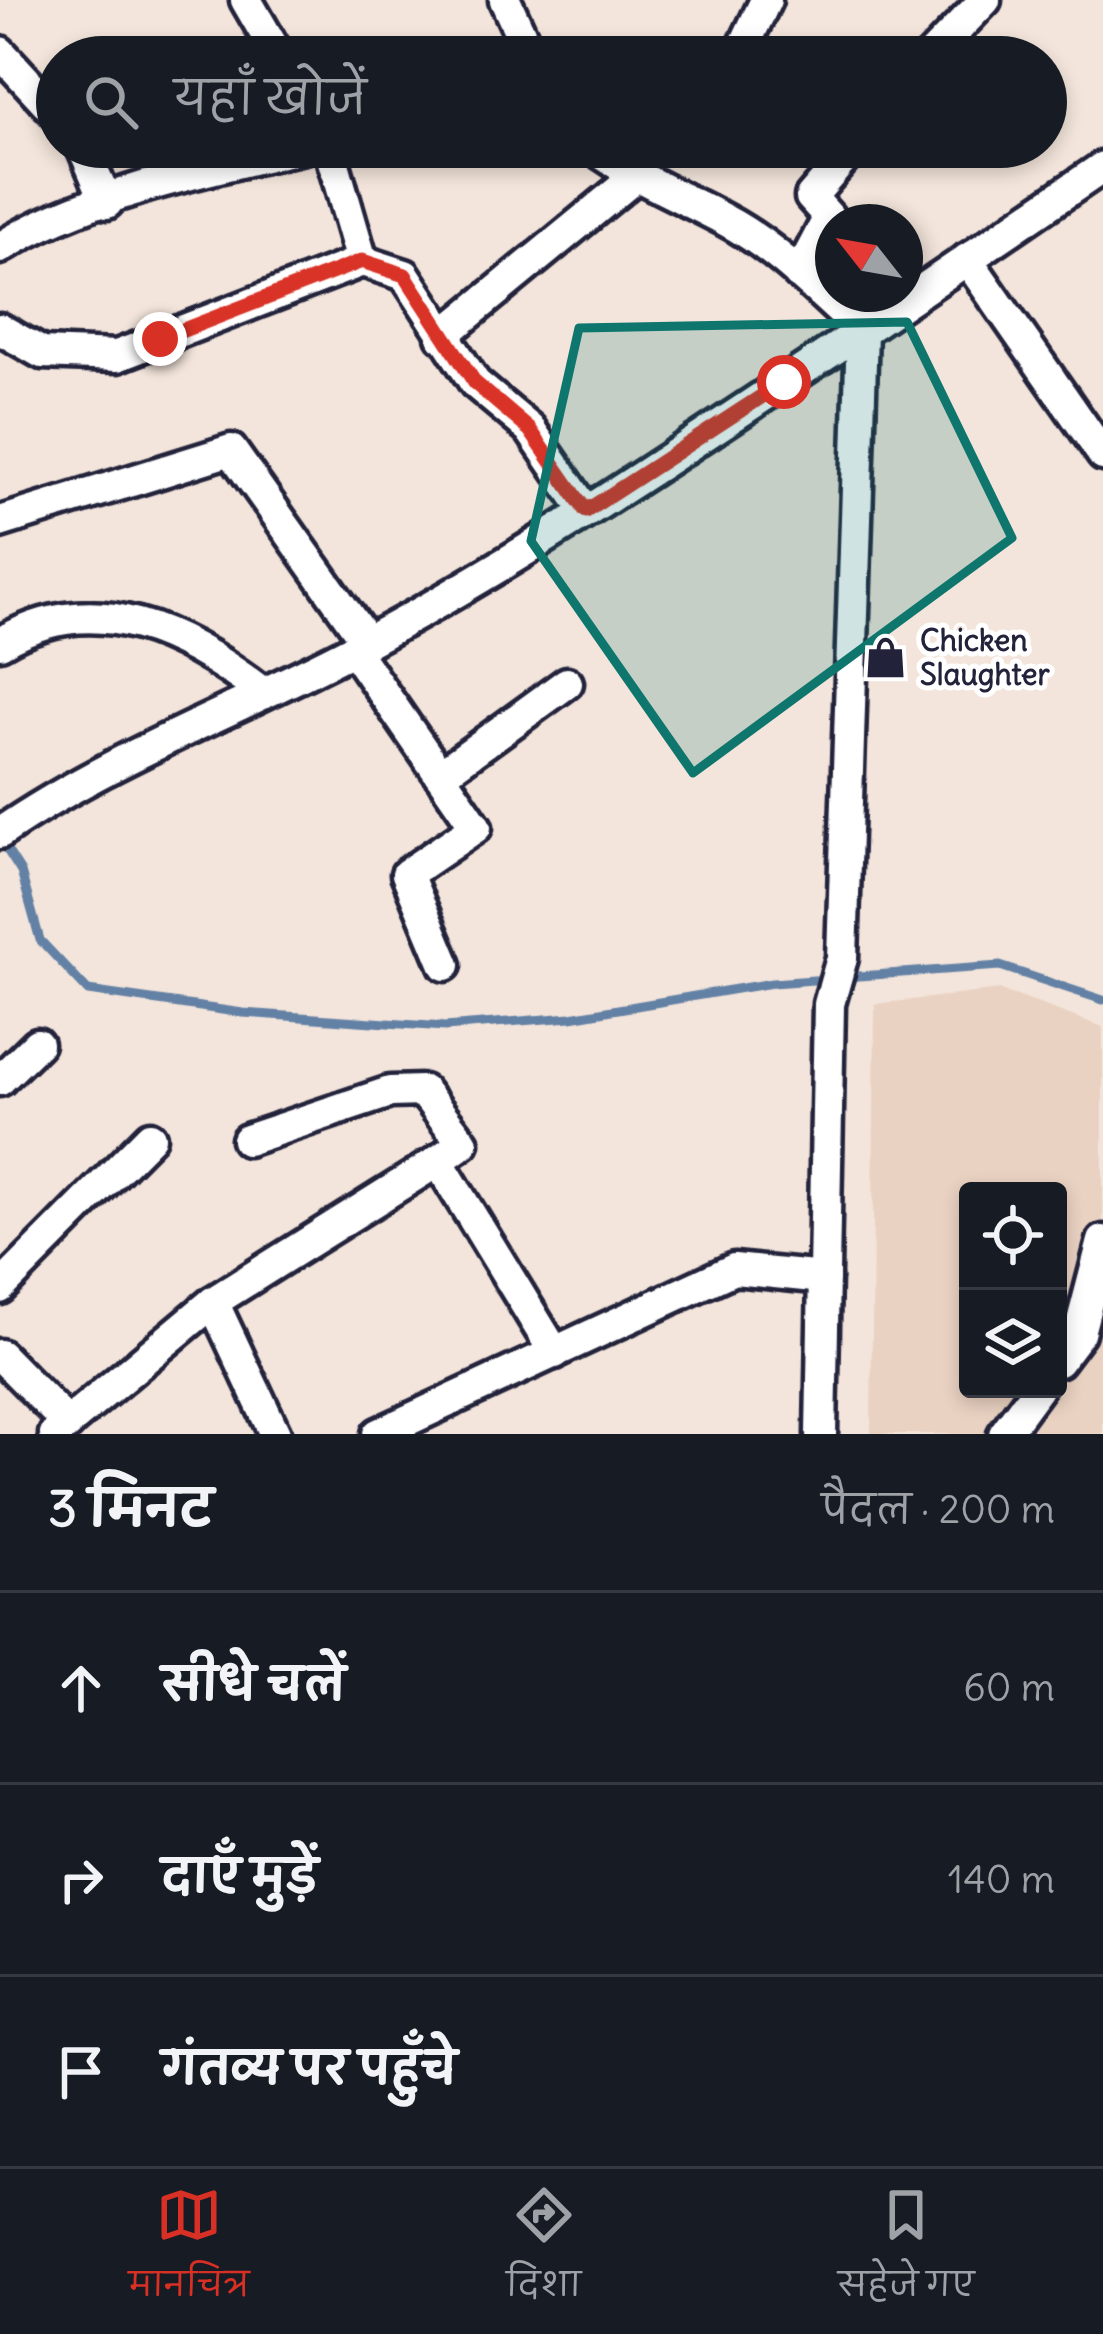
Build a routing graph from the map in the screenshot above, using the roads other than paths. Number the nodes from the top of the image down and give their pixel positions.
1 (246, 0) edge
2 (505, 0) edge
3 (766, 0) edge
4 (985, 0) edge
5 (267, 36) edge
6 (521, 36) edge
7 (750, 36) edge
8 (950, 36) edge
9 (0, 52) edge
10 (36, 91) edge
11 (1103, 167) edge
12 (92, 168) edge
13 (212, 168) edge
14 (335, 168) edge
15 (621, 168) edge
16 (836, 168) edge
17 (634, 178) junction
18 (107, 203) junction
19 (0, 248) edge
20 (967, 259) junction
21 (362, 261) junction
22 (800, 274) junction
23 (0, 329) edge
24 (862, 331) junction
25 (442, 336) junction
26 (1103, 455) edge
27 (586, 511) junction
28 (0, 522) edge
29 (0, 643) edge
30 (360, 646) junction
31 (567, 683) dead end
32 (263, 693) junction
33 (440, 775) junction
34 (10, 827) edge
35 (445, 965) dead end
36 (37, 1044) dead end
37 (0, 1081) edge
38 (149, 1136) dead end
39 (248, 1140) dead end
40 (438, 1161) junction
41 (1103, 1240) edge
42 (824, 1278) junction
43 (0, 1288) edge
44 (213, 1302) junction
45 (1067, 1349) edge
46 (554, 1353) junction
47 (0, 1355) edge
48 (1030, 1398) edge
49 (61, 1429) edge
50 (395, 1430) edge
51 (275, 1434) edge
52 (821, 1434) edge
53 (1004, 1434) edge

1 - 5 street
2 - 6 street
3 - 7 street
4 - 8 street
9 - 10 street
11 - 20 street
12 - 18 street
13 - 18 street
14 - 21 street
15 - 17 street
16 - 22 street
17 - 22 street
17 - 25 street
18 - 19 street
20 - 24 street
20 - 26 street
21 - 23 street
21 - 25 street
22 - 24 street
24 - 27 street
24 - 42 street
25 - 27 street
27 - 30 street
28 - 30 street
29 - 32 street
30 - 32 street
30 - 33 street
31 - 33 street
32 - 34 street
33 - 35 street
36 - 37 street
38 - 43 street
39 - 40 street
40 - 44 street
40 - 46 street
41 - 45 street
42 - 46 street
42 - 52 street
44 - 49 street
44 - 51 street
46 - 50 street
47 - 49 street
48 - 53 street

